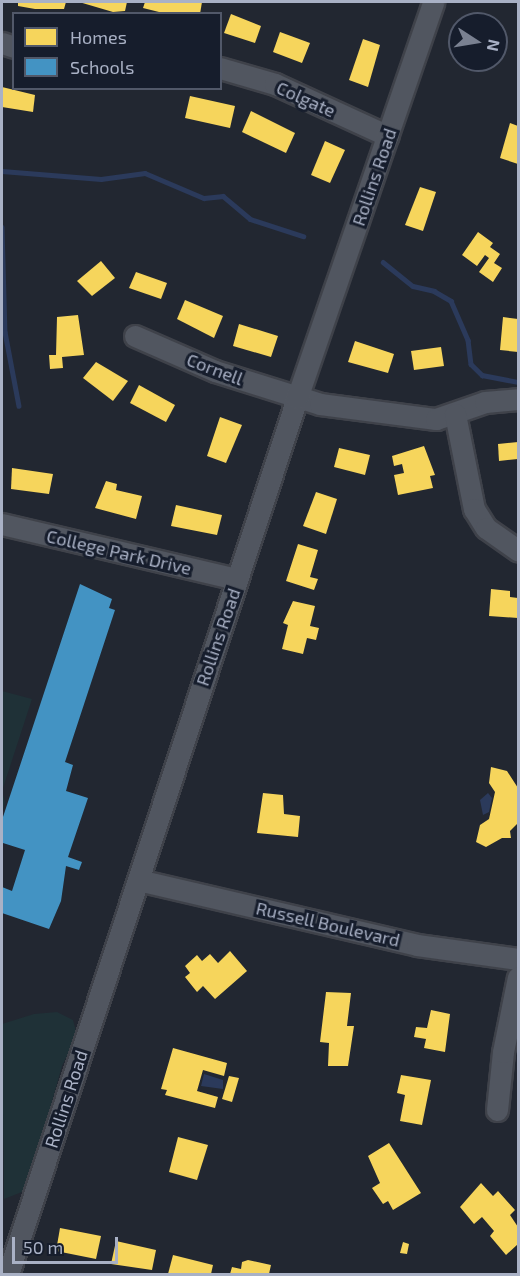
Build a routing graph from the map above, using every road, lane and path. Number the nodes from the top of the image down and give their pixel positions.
1 (433, 2) edge
2 (222, 69) edge
3 (388, 136) junction
4 (135, 336) dead end
5 (297, 398) junction
6 (519, 399) edge
7 (455, 414) junction
8 (2, 524) edge
9 (519, 550) edge
10 (237, 579) junction
11 (138, 880) junction
12 (519, 959) edge
13 (519, 977) edge
14 (497, 1110) dead end
15 (8, 1275) edge

1 - 3 street, Rollins Road
2 - 3 street, Colgate
3 - 5 street, Rollins Road
4 - 5 street, Cornell
5 - 7 street, Cornell
5 - 10 street, Rollins Road
6 - 7 street, Cornell
7 - 9 street
8 - 10 street, College Park Drive
10 - 11 street, Rollins Road
11 - 12 street, Russell Boulevard
11 - 15 street, Rollins Road
13 - 14 street

